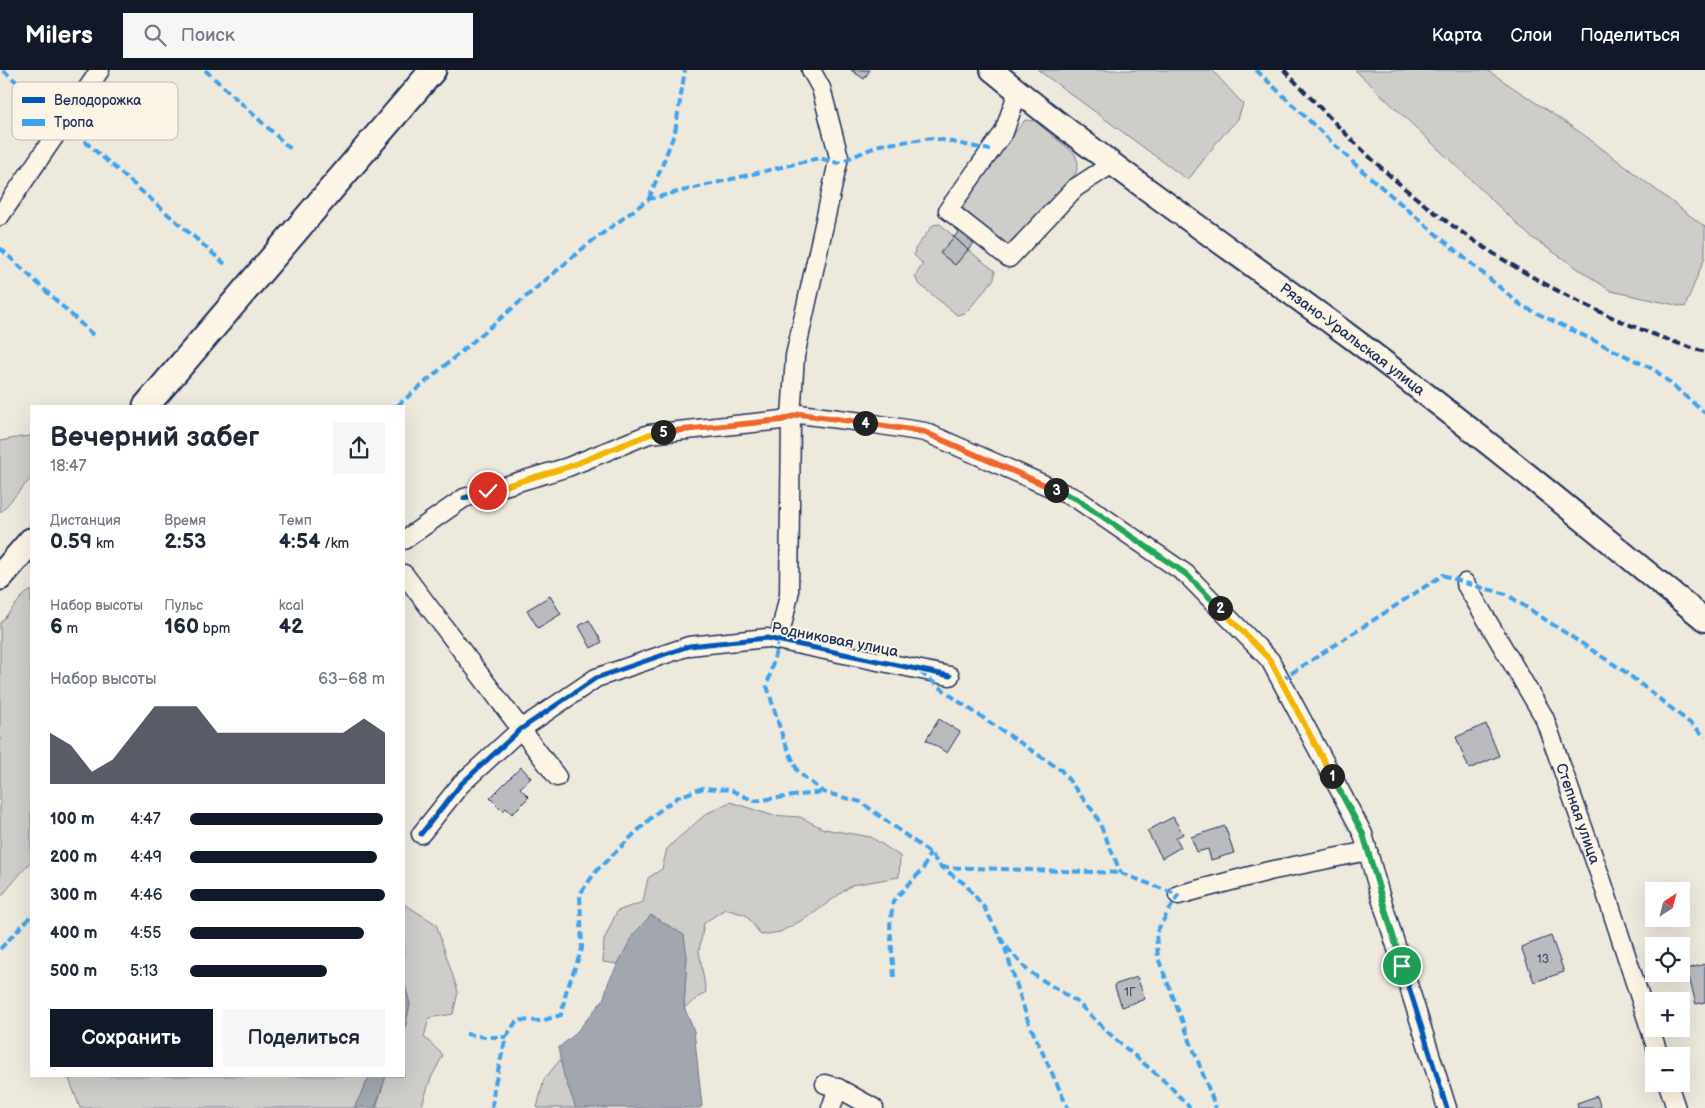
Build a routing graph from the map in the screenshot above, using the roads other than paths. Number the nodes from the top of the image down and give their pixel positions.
1 (100, 70) edge
2 (433, 70) edge
3 (810, 70) edge
4 (992, 70) edge
5 (92, 82) edge
6 (1018, 91) junction
7 (52, 140) edge
8 (1112, 164) junction
9 (0, 216) edge
10 (147, 405) edge
11 (791, 417) junction
12 (405, 539) edge
13 (30, 542) edge
14 (405, 575) edge
15 (0, 578) edge
16 (1465, 583) dead end
17 (1705, 620) edge
18 (778, 639) junction
19 (950, 676) dead end
20 (522, 729) junction
21 (558, 777) dead end
22 (421, 834) dead end
23 (1368, 851) junction
24 (1178, 895) dead end
25 (1656, 1047) edge
26 (1671, 1092) edge
27 (831, 1108) edge
28 (874, 1108) edge
29 (1447, 1108) edge
30 (1676, 1108) edge

1 - 5 street
2 - 10 highway
3 - 11 street
4 - 6 main road, Рязано-Уральская улица
6 - 8 main road, Рязано-Уральская улица
6 - 8 street
7 - 9 street
8 - 17 main road, Рязано-Уральская улица
11 - 12 street
11 - 18 street
11 - 23 street
13 - 15 highway
14 - 20 street
16 - 25 street, Степная улица
18 - 19 street, Родниковая улица
18 - 20 street, Родниковая улица
20 - 21 street
20 - 22 street, Родниковая улица
23 - 24 street
23 - 29 street
26 - 30 street
27 - 28 street

